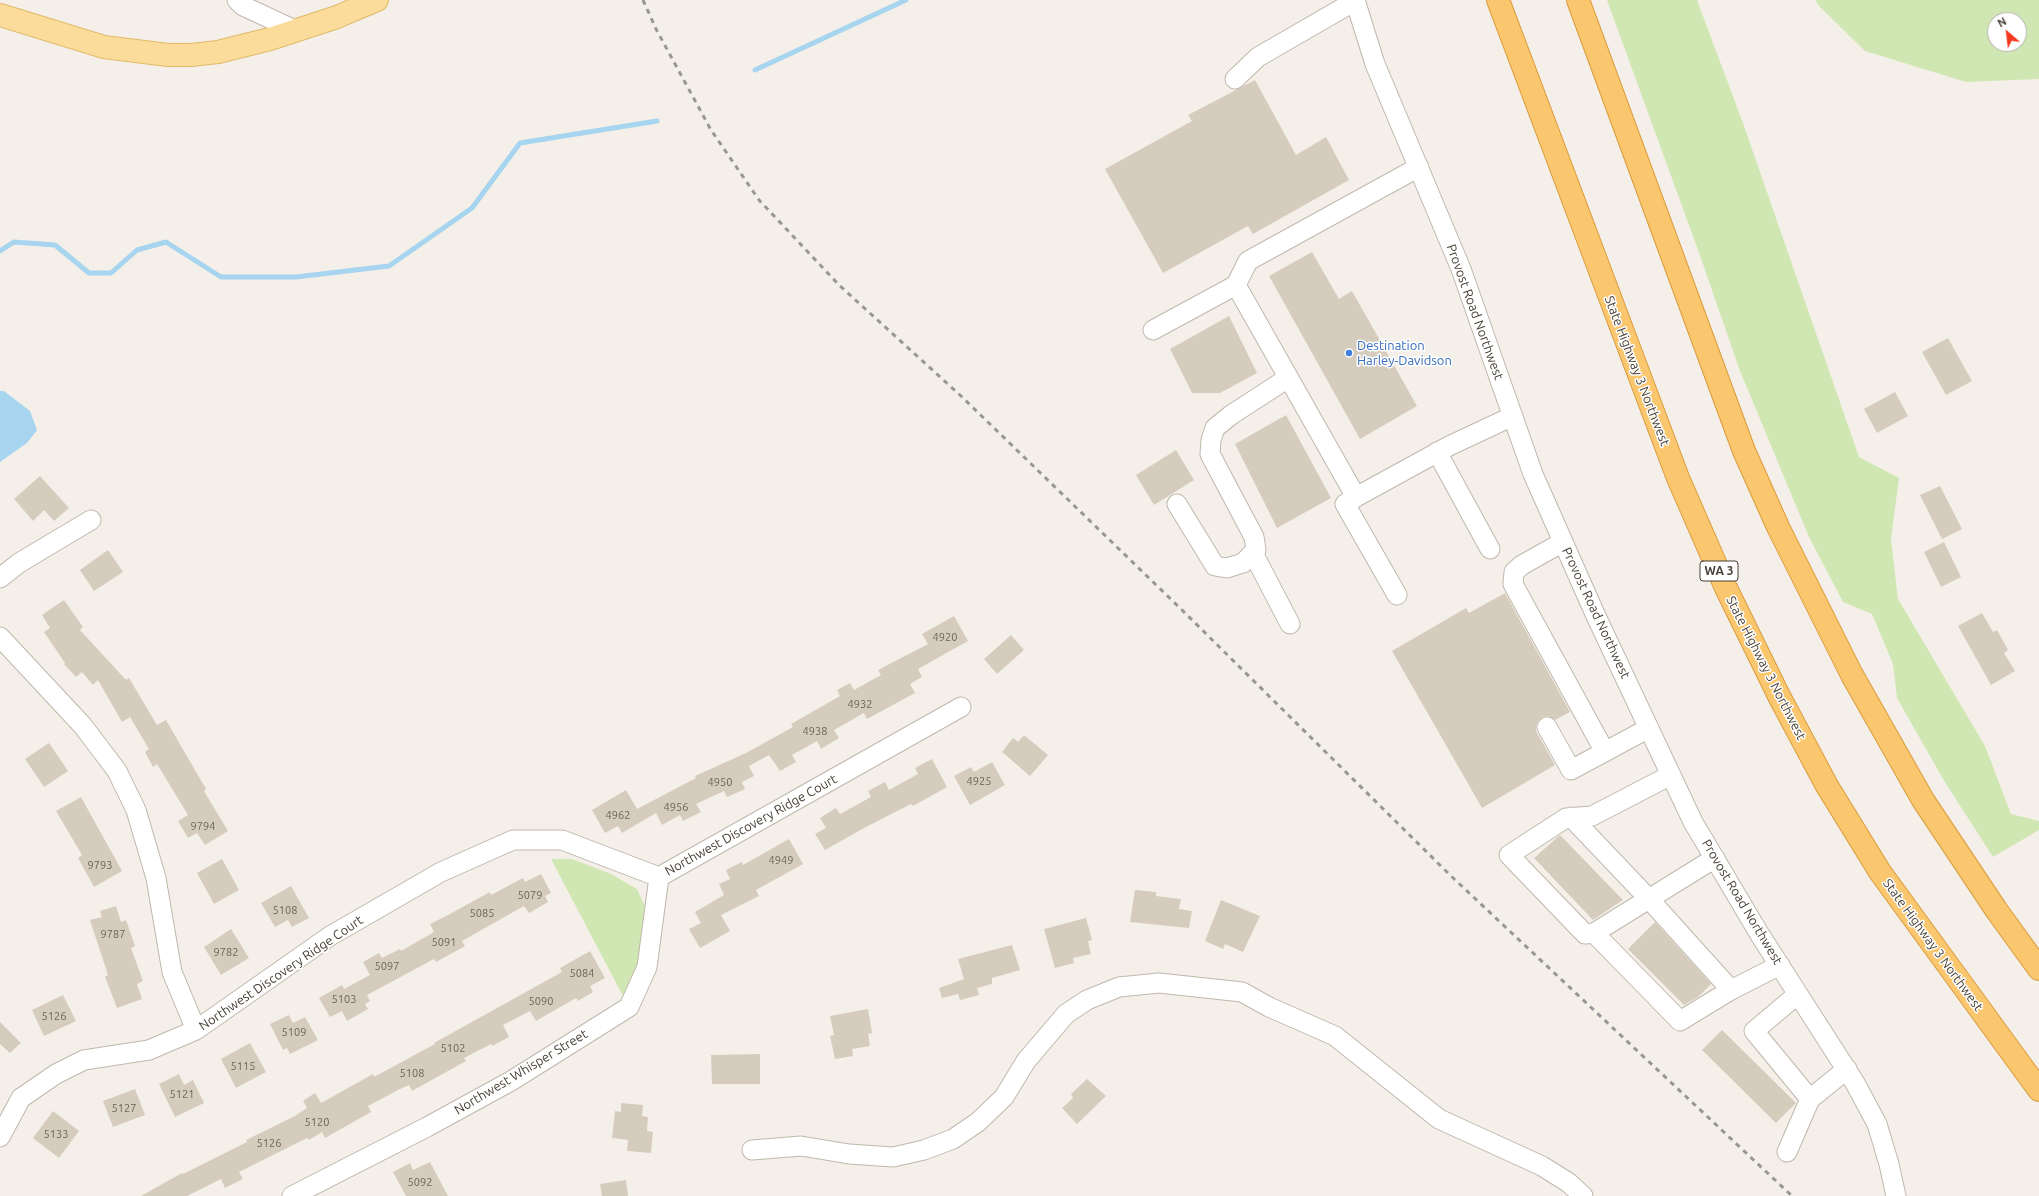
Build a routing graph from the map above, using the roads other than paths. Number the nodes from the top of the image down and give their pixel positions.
1 (237, 0) edge
2 (377, 0) edge
3 (1498, 0) edge
4 (1578, 0) edge
5 (1355, 1) edge
6 (0, 15) edge
7 (297, 31) junction
8 (1235, 79) dead end
9 (1419, 168) junction
10 (1236, 285) junction
11 (1153, 330) dead end
12 (1288, 378) junction
13 (1512, 416) junction
14 (1437, 452) junction
15 (1356, 497) junction
16 (1177, 504) dead end
17 (91, 520) dead end
18 (1563, 542) junction
19 (1490, 549) dead end
20 (1253, 553) junction
21 (0, 578) edge
22 (1397, 595) dead end
23 (1290, 624) dead end
24 (0, 637) edge
25 (961, 707) dead end
26 (1547, 727) dead end
27 (1649, 728) junction
28 (1605, 752) junction
29 (1671, 775) junction
30 (1570, 817) junction
31 (1715, 858) junction
32 (659, 877) junction
33 (1649, 899) junction
34 (1594, 933) junction
35 (1780, 965) junction
36 (2039, 969) edge
37 (1731, 990) junction
38 (1798, 994) junction
39 (196, 1030) junction
40 (1847, 1070) junction
41 (2039, 1090) edge
42 (1810, 1099) junction
43 (0, 1137) edge
44 (752, 1150) dead end
45 (1787, 1152) dead end
46 (292, 1196) edge
47 (1583, 1196) edge
48 (1896, 1196) edge

1 - 7 street
2 - 7 main road
3 - 41 highway, State Highway 3 Northwest / WA 3
4 - 36 highway
5 - 8 street
5 - 9 street, Provost Road Northwest
6 - 7 main road
9 - 10 street
9 - 13 street, Provost Road Northwest
10 - 11 street
10 - 12 street
12 - 15 street
12 - 20 street
13 - 14 street
13 - 18 street, Provost Road Northwest
14 - 15 street
14 - 19 street
15 - 22 street
16 - 20 street
17 - 21 street
18 - 27 street, Provost Road Northwest
18 - 28 street
20 - 23 street
24 - 39 street
25 - 32 street, Northwest Discovery Ridge Court
26 - 28 street
27 - 28 street
27 - 29 street, Provost Road Northwest
29 - 30 street
29 - 31 street, Provost Road Northwest
30 - 33 street
30 - 34 street
31 - 33 street
31 - 35 street, Provost Road Northwest
32 - 39 street, Northwest Discovery Ridge Court
32 - 46 street, Northwest Whisper Street
33 - 34 street
33 - 37 street
34 - 37 street
35 - 37 street
35 - 38 street, Provost Road Northwest
38 - 40 street, Provost Road Northwest
38 - 42 street
39 - 43 street, Northwest Discovery Ridge Court
40 - 42 street
40 - 48 street, Provost Road Northwest
42 - 45 street
44 - 47 street

